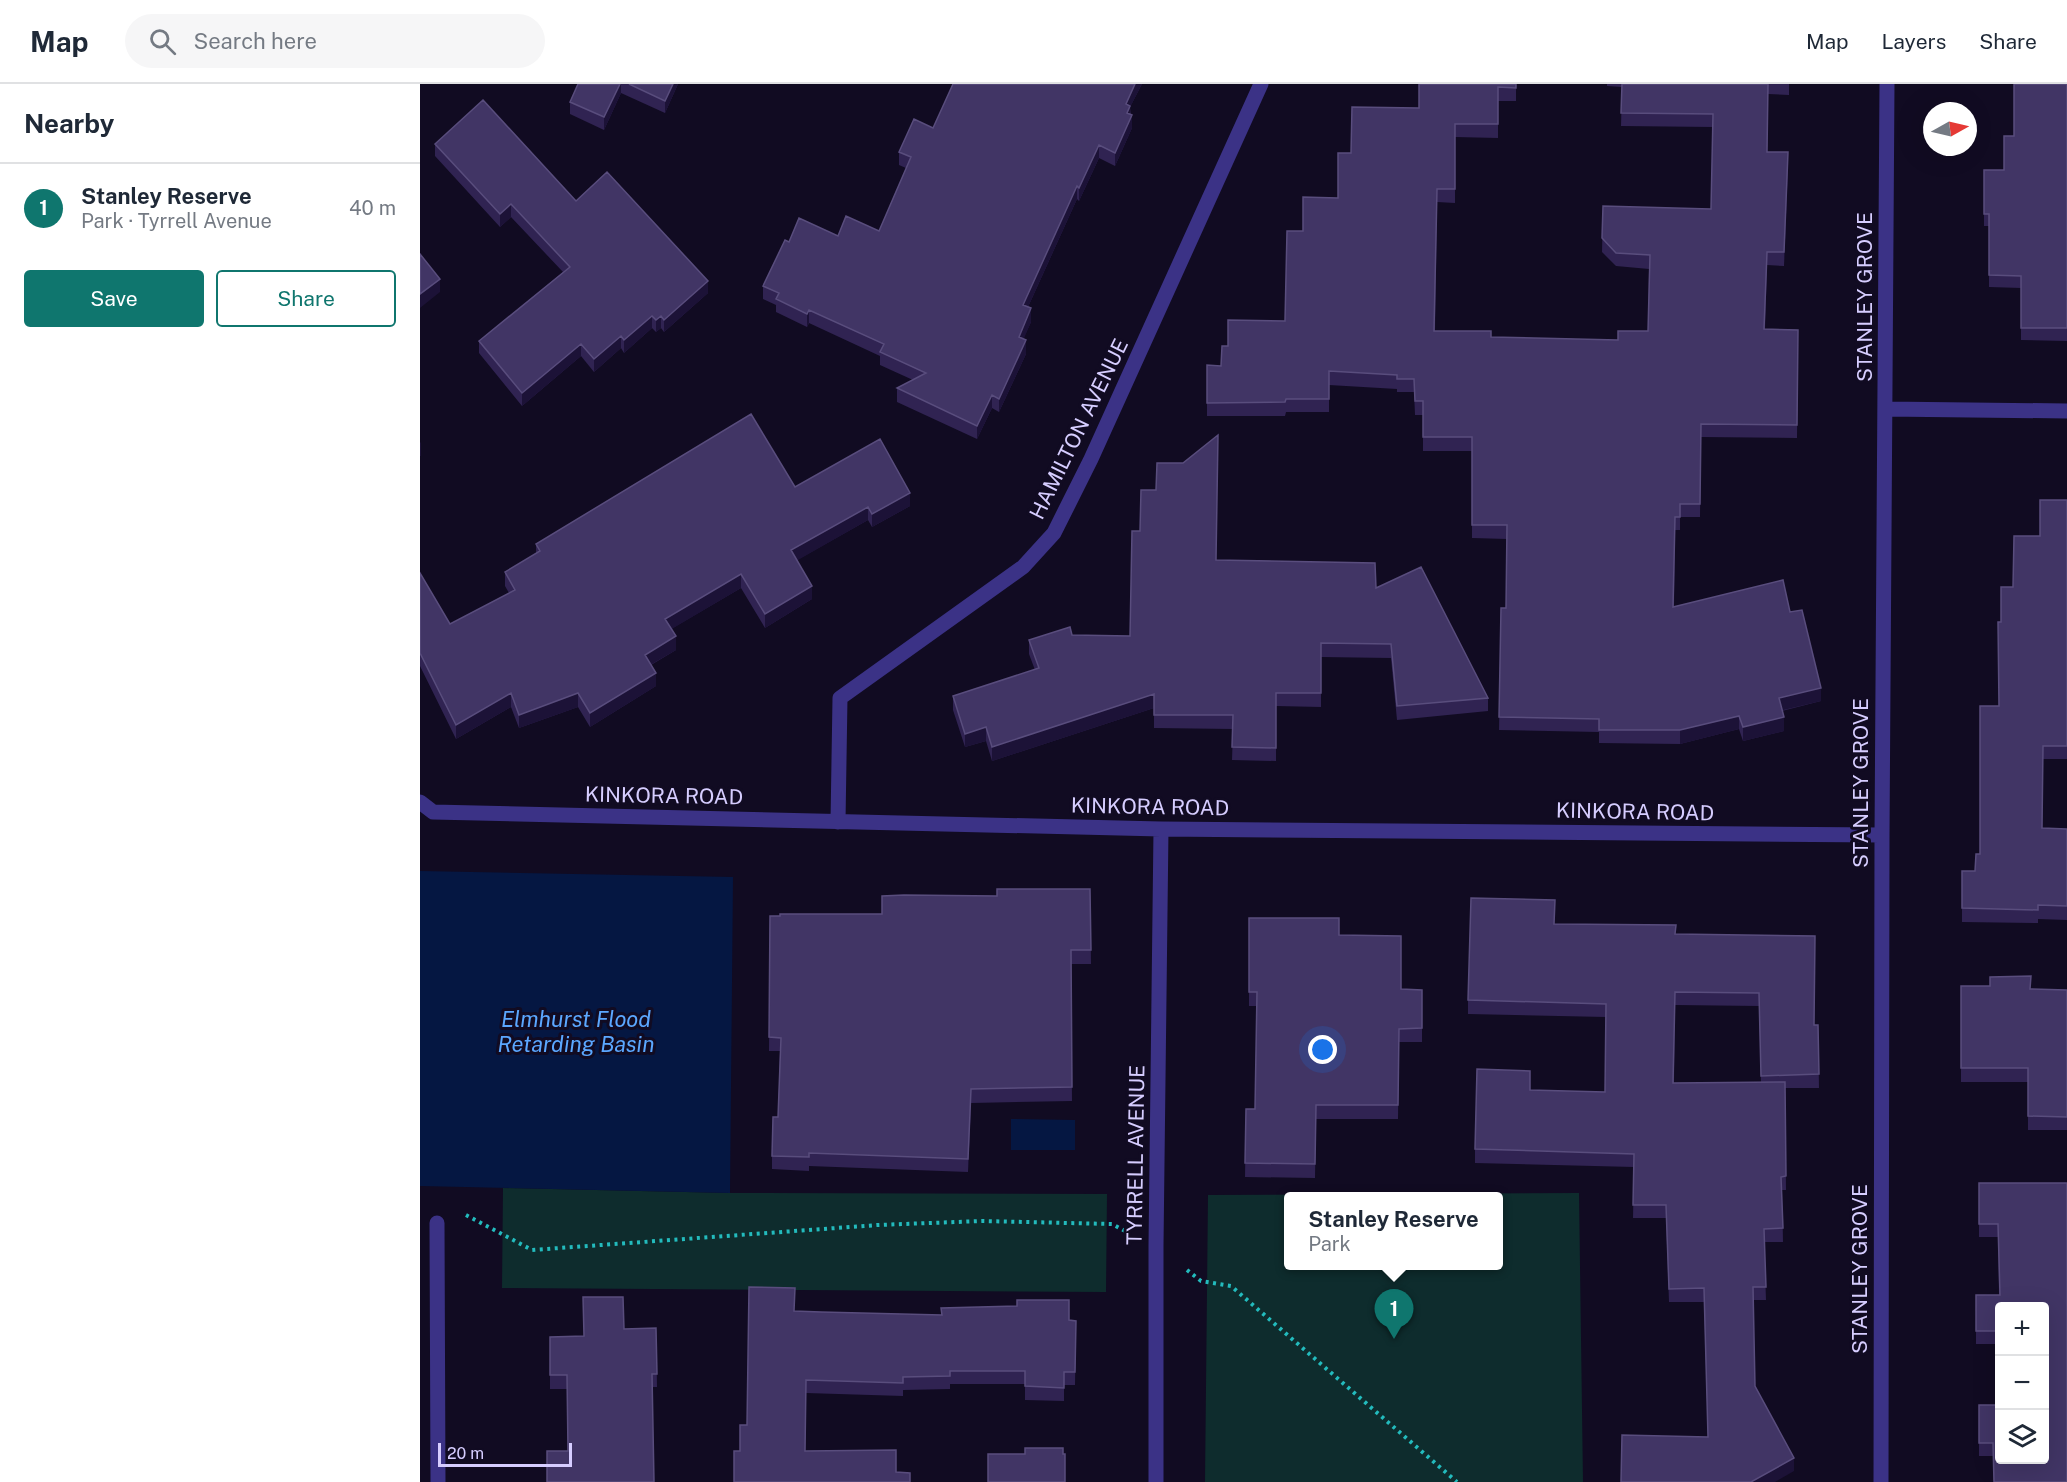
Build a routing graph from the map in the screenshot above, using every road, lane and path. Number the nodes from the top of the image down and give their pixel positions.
1 (1261, 84) edge
2 (1887, 84) edge
3 (1886, 409) junction
4 (2067, 411) edge
5 (420, 802) edge
6 (838, 822) junction
7 (1161, 829) junction
8 (1882, 835) junction
9 (462, 1212) dead end
10 (437, 1223) dead end
11 (1156, 1246) junction
12 (438, 1482) edge
13 (1156, 1482) edge
14 (1457, 1482) edge
15 (1881, 1482) edge

1 - 6 street, HAMILTON AVENUE
2 - 3 street, STANLEY GROVE
3 - 4 street
3 - 8 street, STANLEY GROVE
5 - 6 street, KINKORA ROAD
6 - 7 street, KINKORA ROAD
7 - 8 street, KINKORA ROAD
7 - 11 street, TYRRELL AVENUE
8 - 15 street, STANLEY GROVE
9 - 11 path
10 - 12 street
11 - 13 street, TYRRELL AVENUE
11 - 14 path

